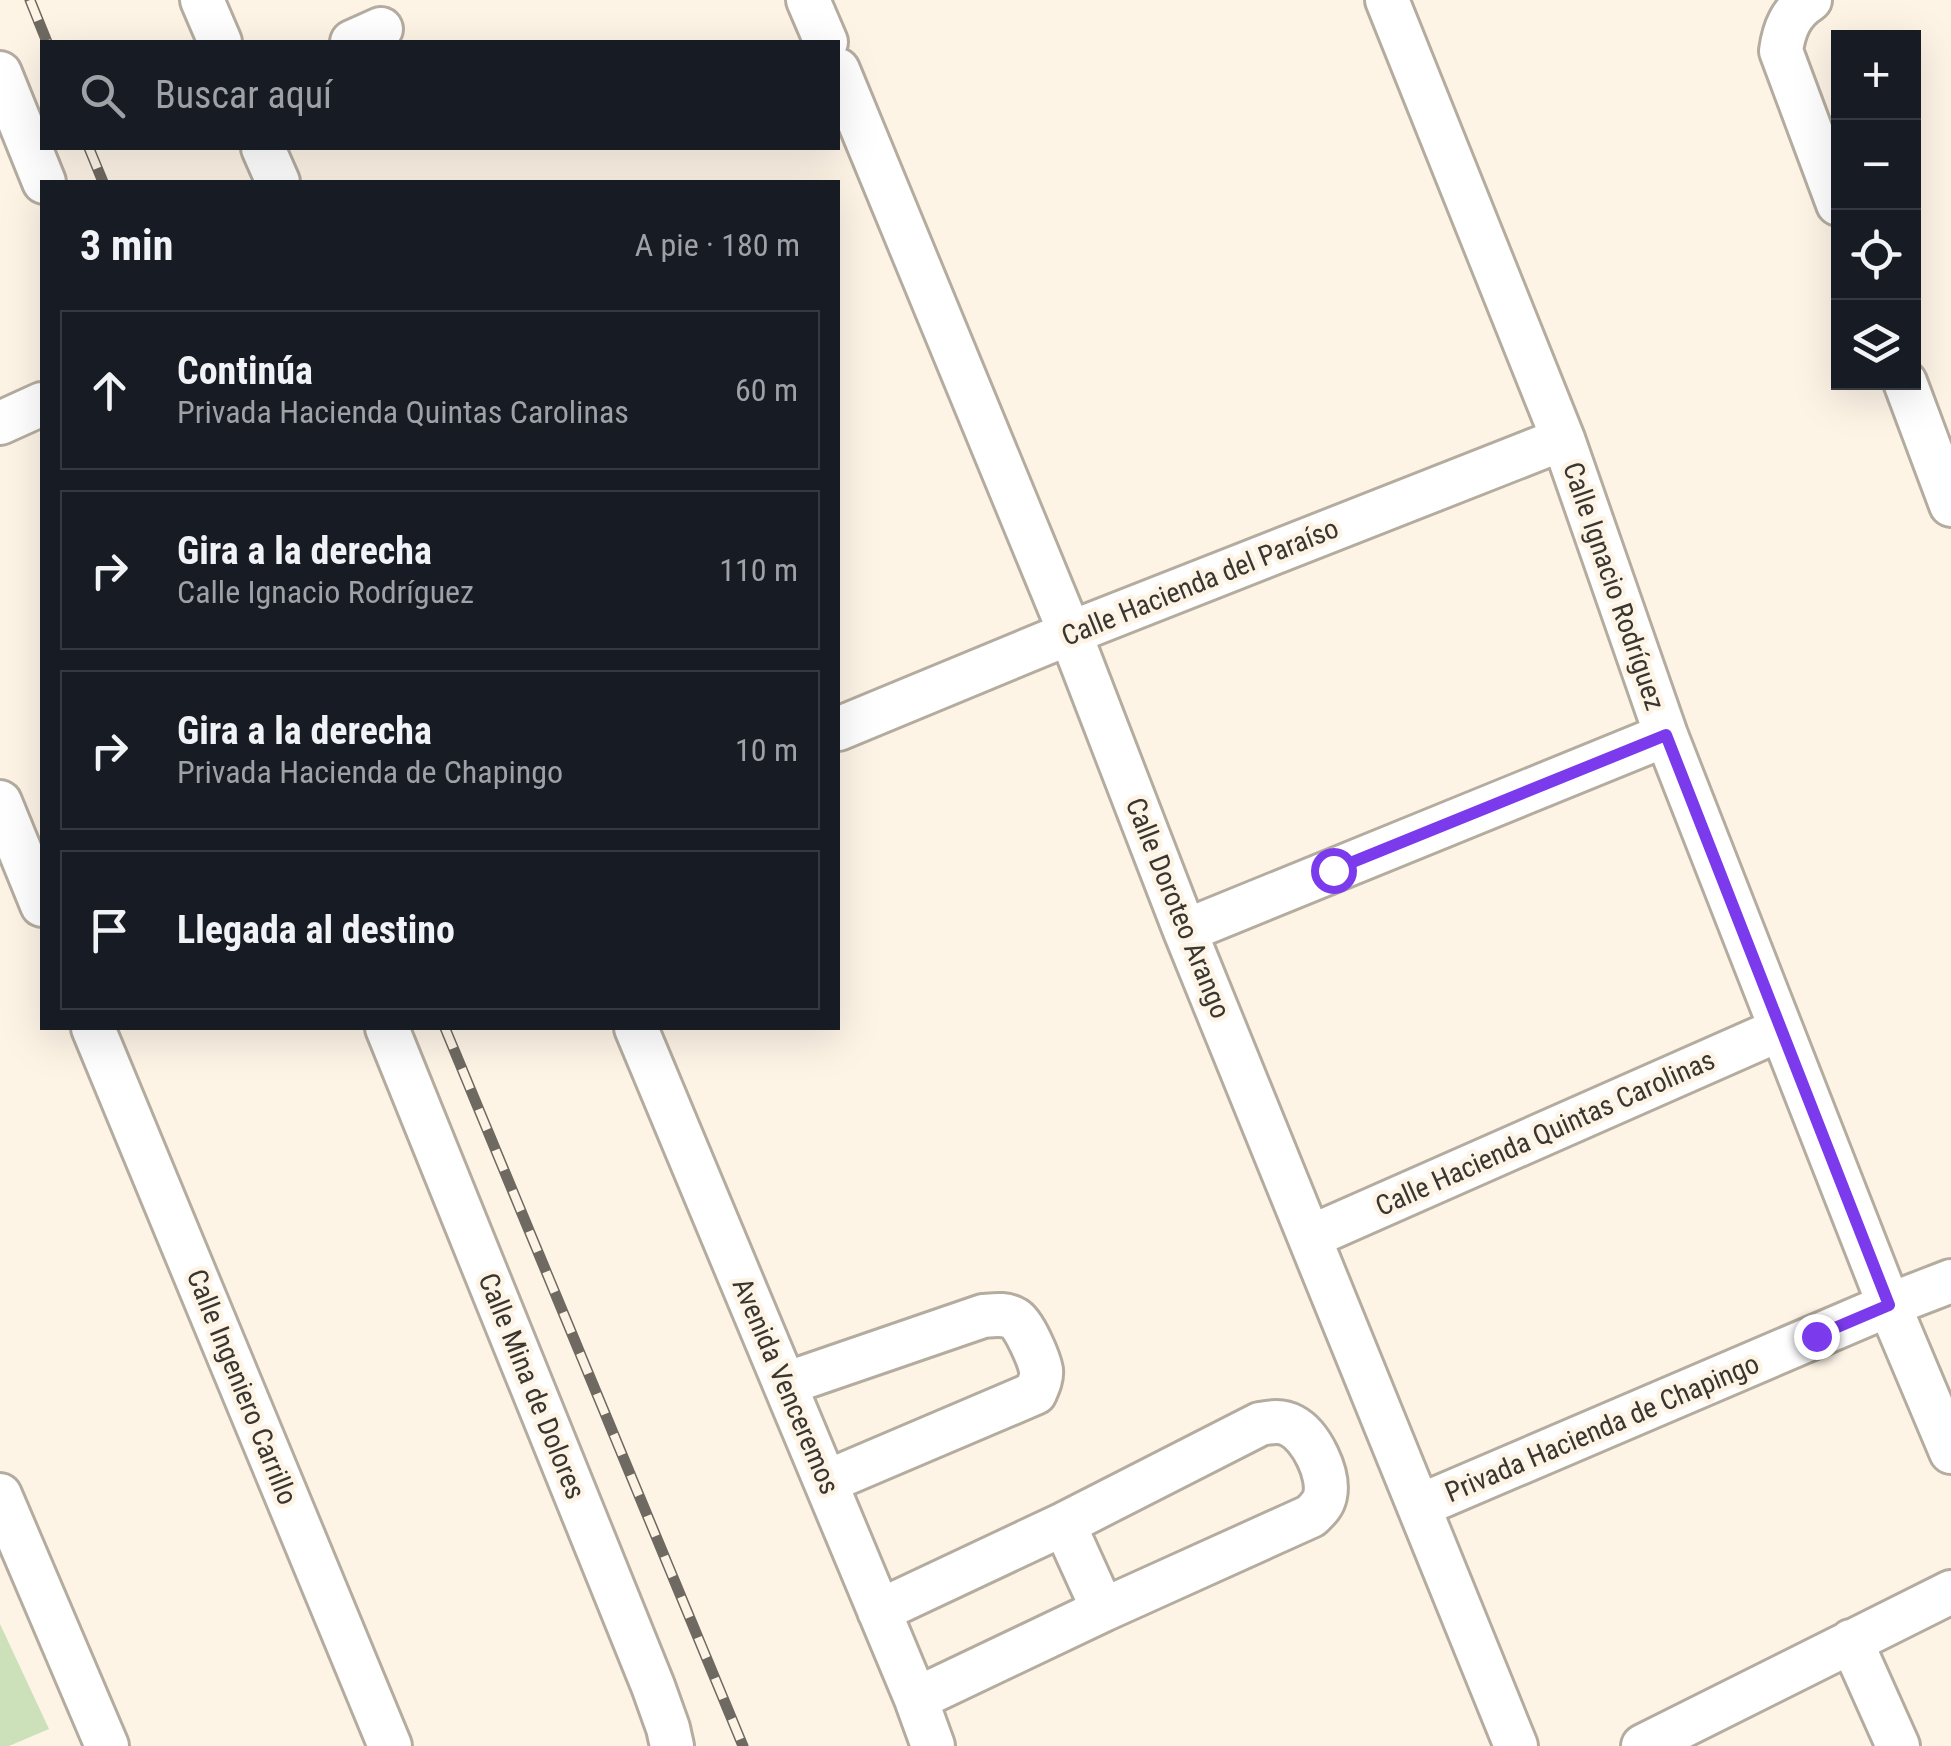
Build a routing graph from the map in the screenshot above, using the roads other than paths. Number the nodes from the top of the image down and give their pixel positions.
1 (202, 0) edge
2 (808, 0) edge
3 (1387, 0) edge
4 (1800, 9) edge
5 (219, 40) edge
6 (825, 40) edge
7 (0, 73) edge
8 (840, 75) edge
9 (265, 150) edge
10 (43, 180) edge
11 (277, 180) edge
12 (1831, 185) edge
13 (1908, 390) edge
14 (40, 405) edge
15 (0, 422) edge
16 (1564, 438) junction
17 (1951, 505) edge
18 (1070, 633) junction
19 (840, 728) edge
20 (1666, 735) junction
21 (0, 802) edge
22 (40, 900) edge
23 (1185, 930) junction
24 (1780, 1029) junction
25 (94, 1030) edge
26 (388, 1030) edge
27 (637, 1030) edge
28 (1310, 1237) junction
29 (1951, 1280) edge
30 (1889, 1305) junction
31 (785, 1384) junction
32 (1951, 1452) edge
33 (826, 1482) junction
34 (0, 1495) edge
35 (1419, 1506) junction
36 (1064, 1524) junction
37 (1951, 1592) edge
38 (1103, 1610) junction
39 (880, 1611) junction
40 (1851, 1641) junction
41 (916, 1699) junction
42 (106, 1746) edge
43 (390, 1746) edge
44 (672, 1746) edge
45 (934, 1746) edge
46 (1516, 1746) edge
47 (1644, 1746) edge
48 (1898, 1746) edge

1 - 5 street
2 - 6 street
3 - 16 street, Calle Ignacio Rodríguez
4 - 12 street
7 - 10 street
8 - 18 street, Calle Doroteo Arango
9 - 11 street
13 - 17 street
14 - 15 street
16 - 18 street, Calle Hacienda del Paraíso
16 - 20 street, Calle Ignacio Rodríguez
18 - 19 street, Calle Hacienda del Paraíso
18 - 23 street, Calle Doroteo Arango
20 - 23 street
20 - 24 street, Calle Ignacio Rodríguez
21 - 22 street
23 - 28 street, Calle Doroteo Arango
24 - 28 street, Calle Hacienda Quintas Carolinas
24 - 30 street, Calle Ignacio Rodríguez
25 - 43 street, Calle Ingeniero Carrillo
26 - 44 street, Calle Mina de Dolores
27 - 31 street, Avenida Venceremos
28 - 35 street, Calle Doroteo Arango
29 - 30 street, Privada Hacienda de Chapingo
30 - 32 street, Calle Ignacio Rodríguez
30 - 35 street, Privada Hacienda de Chapingo
31 - 33 street, Avenida Venceremos
31 - 33 street
33 - 39 street, Avenida Venceremos
34 - 42 street
35 - 46 street, Calle Doroteo Arango
36 - 38 street
36 - 38 street
36 - 39 street
37 - 40 street
38 - 41 street
39 - 41 street, Avenida Venceremos
40 - 47 street
40 - 48 street
41 - 45 street, Avenida Venceremos

